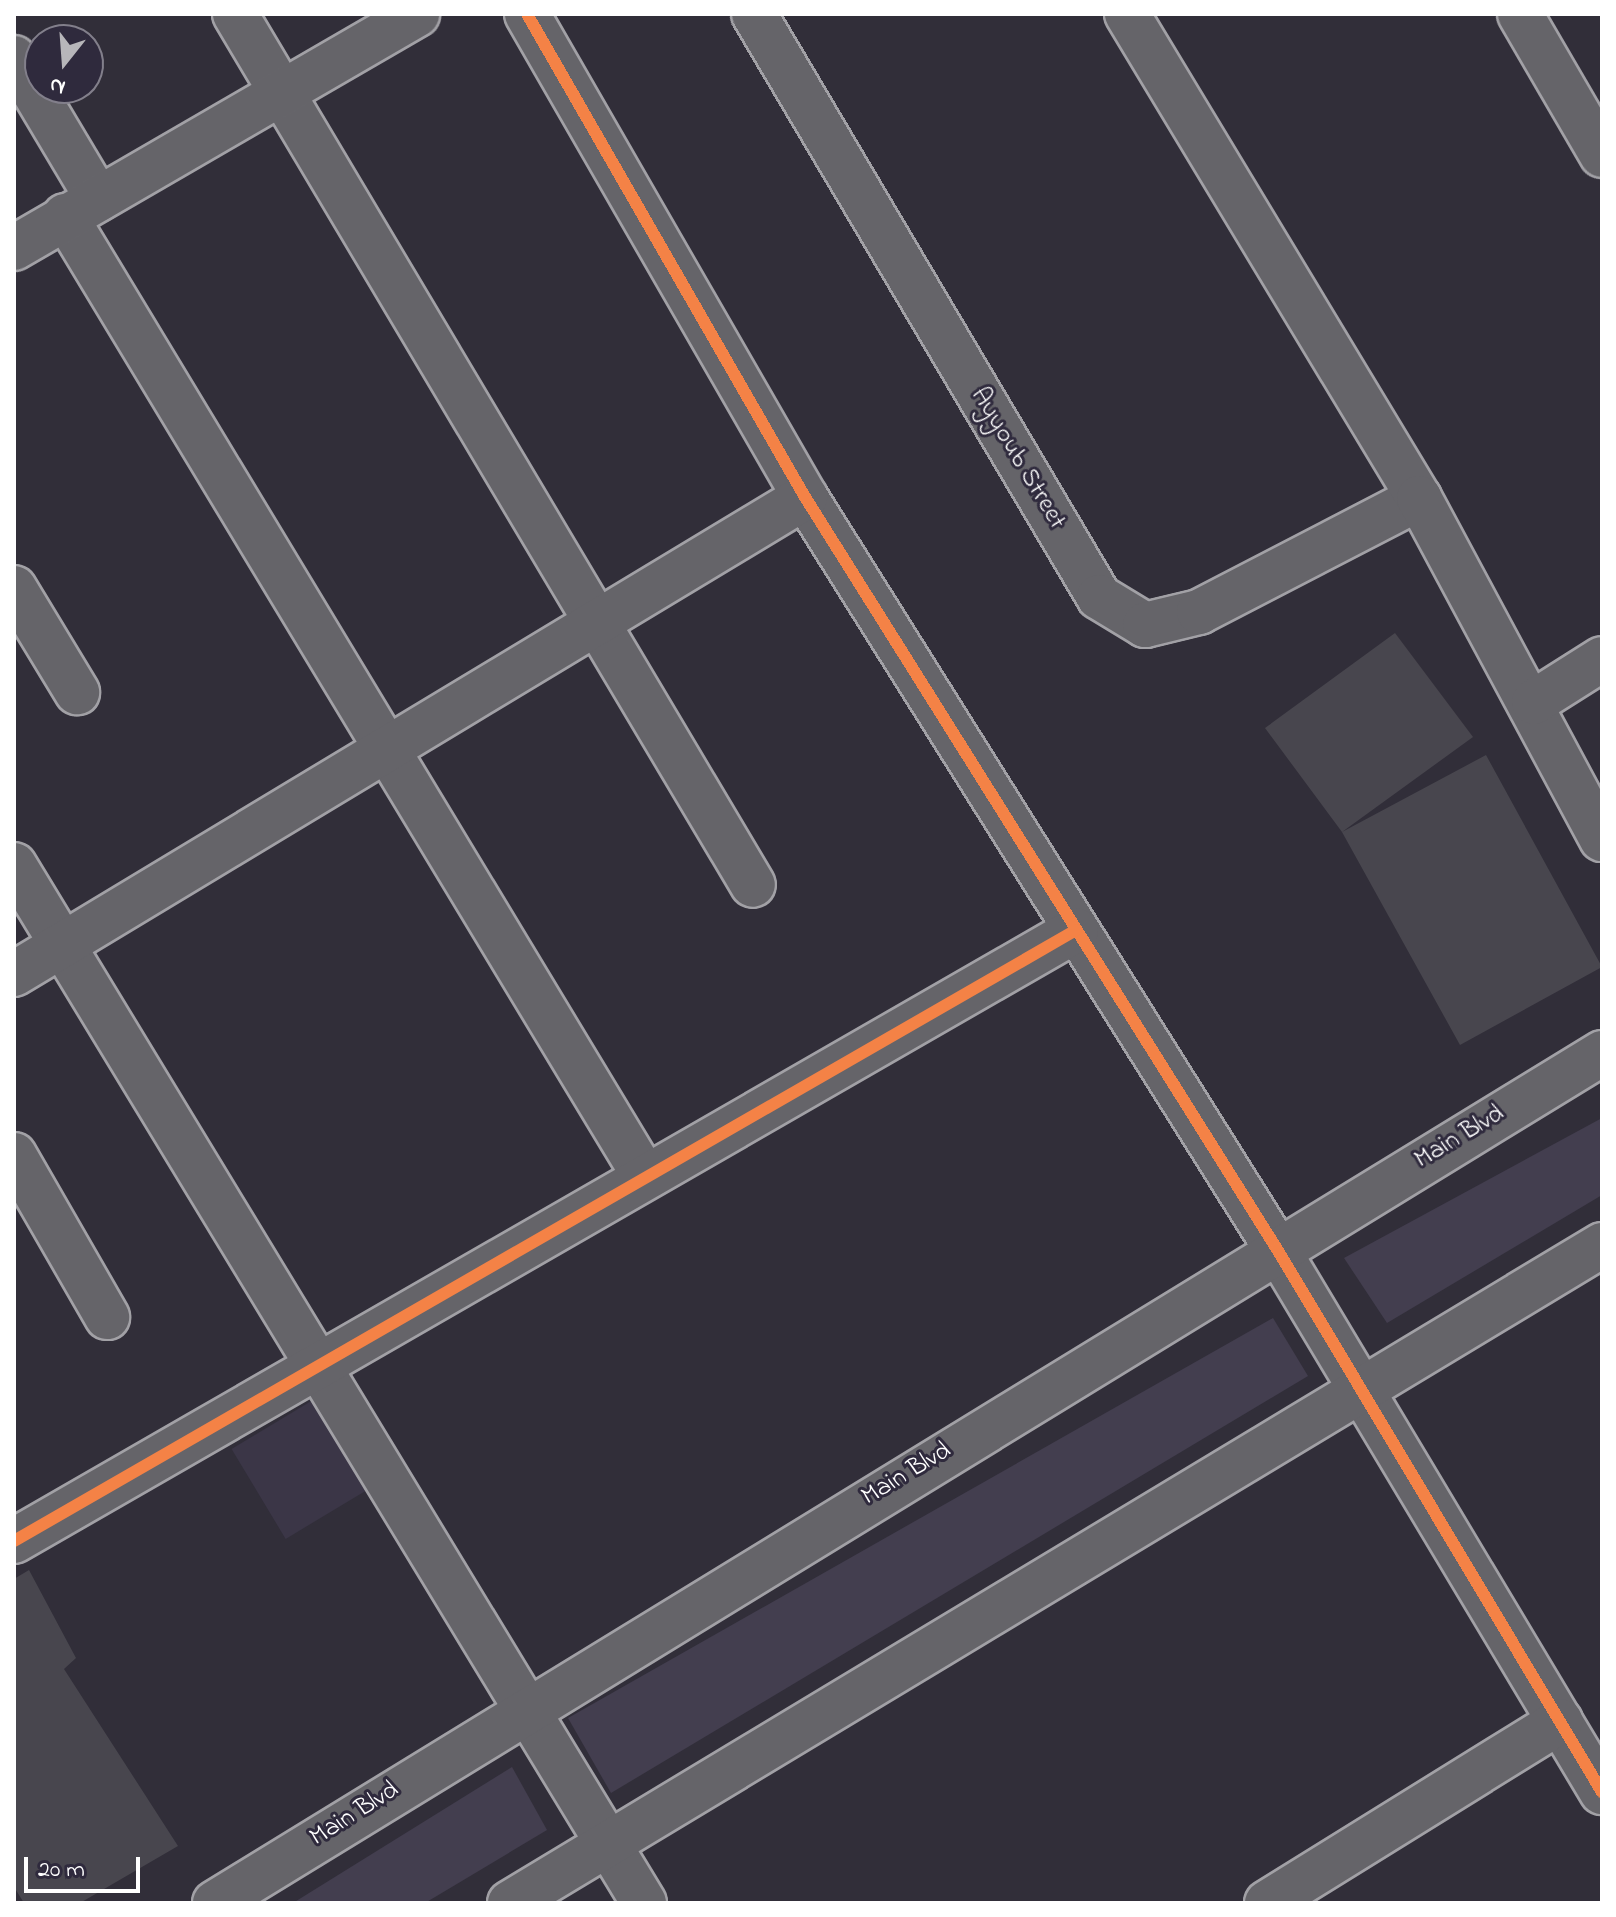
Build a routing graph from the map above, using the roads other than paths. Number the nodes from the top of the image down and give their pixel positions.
1 (235, 14) edge
2 (417, 14) edge
3 (527, 14) edge
4 (754, 14) edge
5 (1127, 14) edge
6 (1525, 16) edge
7 (14, 58) edge
8 (283, 94) junction
9 (1602, 155) edge
10 (82, 207) junction
11 (14, 248) edge
12 (805, 497) junction
13 (1419, 498) junction
14 (14, 588) edge
15 (597, 619) junction
16 (1602, 659) edge
17 (77, 692) dead end
18 (1534, 702) junction
19 (390, 748) junction
20 (1602, 839) edge
21 (14, 865) edge
22 (753, 885) dead end
23 (1076, 930) junction
24 (62, 947) junction
25 (14, 974) edge
26 (1602, 1053) edge
27 (14, 1155) edge
28 (644, 1175) junction
29 (1602, 1245) edge
30 (1277, 1249) junction
31 (107, 1317) dead end
32 (315, 1363) junction
33 (1359, 1396) junction
34 (14, 1541) edge
35 (526, 1709) junction
36 (1560, 1721) junction
37 (1602, 1792) edge
38 (608, 1845) junction
39 (1329, 1887) edge
40 (215, 1903) edge
41 (510, 1903) edge
42 (644, 1903) edge
43 (1267, 1903) edge

1 - 8 street
2 - 8 street
3 - 12 street
4 - 13 street, Ayyoub Street
5 - 13 street
6 - 9 street
7 - 10 street
8 - 10 street
8 - 15 street
10 - 11 street
10 - 19 street
12 - 15 street
12 - 23 street
13 - 18 street
14 - 17 street
15 - 19 street
15 - 22 street
16 - 18 street
18 - 20 street
19 - 24 street
19 - 28 street
21 - 24 street
23 - 28 street
23 - 30 street
24 - 25 street
24 - 32 street
26 - 30 street, Main Blvd
27 - 31 street
28 - 32 street
29 - 33 street
30 - 33 street
30 - 35 street, Main Blvd
32 - 34 street
32 - 35 street
33 - 36 street
33 - 38 street
35 - 38 street
35 - 40 street, Main Blvd
36 - 37 street
36 - 39 street
38 - 41 street
38 - 42 street
39 - 43 street

